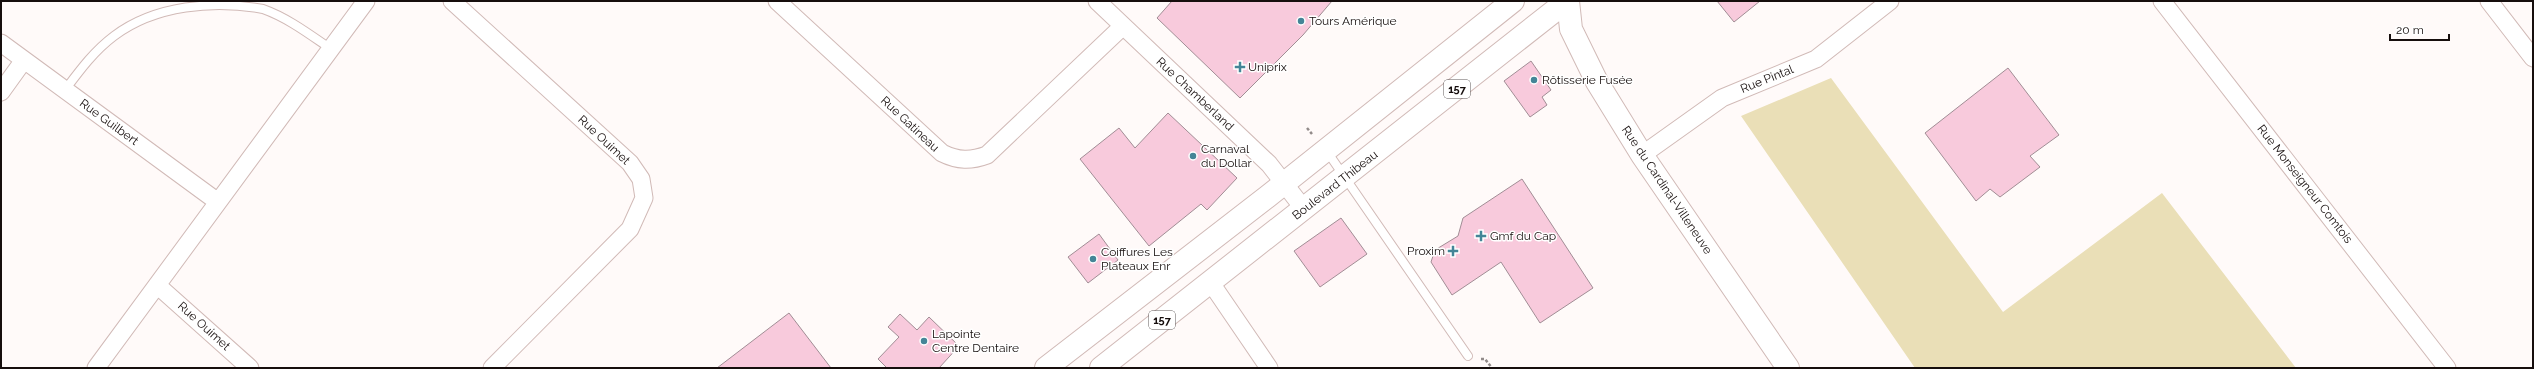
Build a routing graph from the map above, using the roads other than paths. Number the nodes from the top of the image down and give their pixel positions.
1 (366, 1) edge
2 (452, 1) edge
3 (777, 1) edge
4 (1097, 1) edge
5 (1512, 1) edge
6 (1568, 1) edge
7 (1890, 1) edge
8 (2162, 1) edge
9 (2489, 1) edge
10 (1123, 26) junction
11 (1, 42) edge
12 (330, 49) junction
13 (2533, 58) edge
14 (24, 60) junction
15 (65, 90) junction
16 (1, 92) edge
17 (1321, 143) junction
18 (1642, 155) junction
19 (1346, 177) junction
20 (1284, 183) junction
21 (218, 202) junction
22 (1304, 209) junction
23 (1210, 282) junction
24 (157, 285) junction
25 (1468, 356) dead end
26 (96, 368) edge
27 (250, 368) edge
28 (492, 368) edge
29 (1046, 368) edge
30 (1101, 368) edge
31 (1269, 368) edge
32 (1788, 368) edge
33 (2447, 368) edge

1 - 12 street
2 - 28 street, Rue Ouimet
3 - 10 street, Rue Gatineau
4 - 10 street, Rue Chamberland
5 - 17 main road, 157
6 - 18 main road, Rue du Cardinal-Villeneuve
6 - 19 main road, Boulevard Thibeau / 157
7 - 18 street, Rue Pintal
8 - 33 street, Rue Monseigneur Comtois
9 - 13 street
10 - 20 street, Rue Chamberland
11 - 14 street, Rue Guilbert
12 - 15 lane
12 - 21 street
14 - 15 street, Rue Guilbert
14 - 16 street
15 - 21 street, Rue Guilbert
17 - 19 lane
17 - 20 main road, 157
18 - 32 main road, Rue du Cardinal-Villeneuve
19 - 22 main road, Boulevard Thibeau / 157
19 - 25 lane
20 - 22 street, Rue Chamberland
20 - 29 main road, 157
21 - 24 street
22 - 23 main road, Boulevard Thibeau / 157
23 - 30 main road, Boulevard Thibeau / 157
23 - 31 street
24 - 26 street
24 - 27 street, Rue Ouimet

